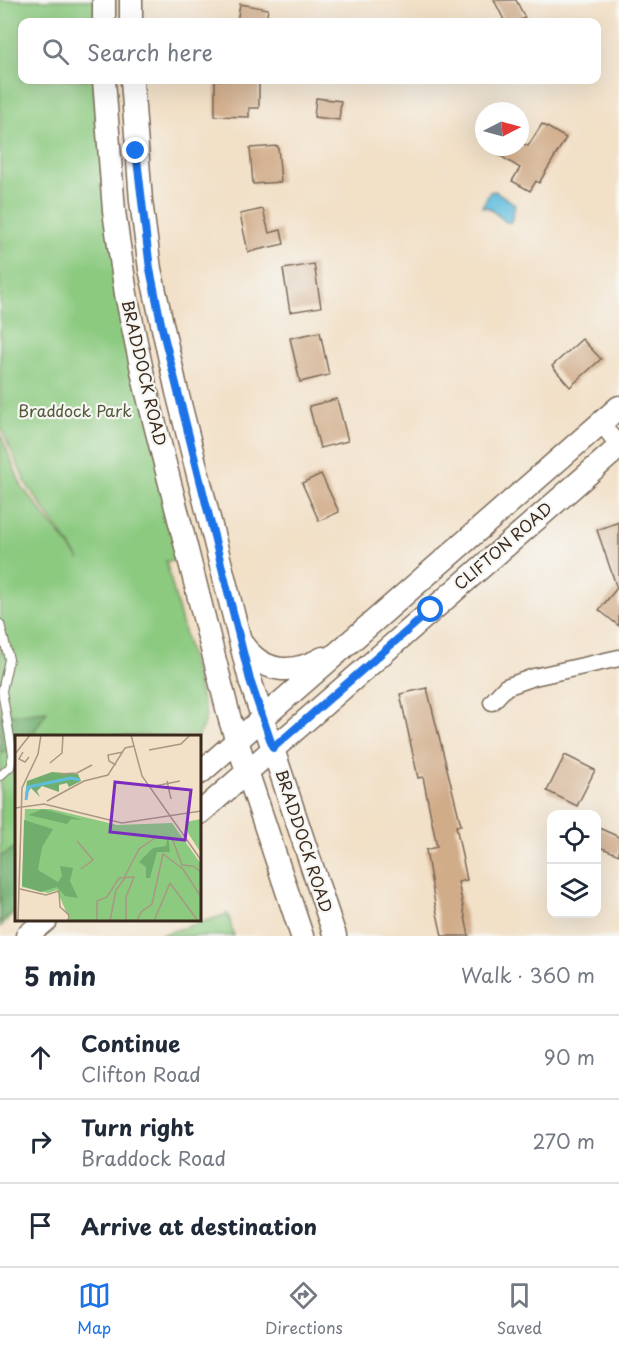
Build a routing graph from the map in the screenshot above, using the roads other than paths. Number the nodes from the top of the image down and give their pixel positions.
1 (104, 0) edge
2 (131, 0) edge
3 (104, 18) edge
4 (131, 18) edge
5 (104, 84) edge
6 (132, 84) edge
7 (619, 407) edge
8 (601, 423) junction
9 (619, 446) edge
10 (0, 624) edge
11 (240, 641) junction
12 (345, 646) junction
13 (619, 658) edge
14 (492, 702) dead end
15 (263, 718) junction
16 (237, 742) junction
17 (273, 748) junction
18 (201, 772) edge
19 (248, 772) junction
20 (0, 776) edge
21 (201, 812) edge
22 (45, 921) edge
23 (27, 936) edge
24 (302, 936) edge
25 (335, 936) edge

1 - 3 main road
2 - 4 main road
5 - 16 main road, BRADDOCK ROAD
6 - 11 main road, BRADDOCK ROAD
7 - 8 main road, CLIFTON ROAD
8 - 9 street
8 - 12 main road, CLIFTON ROAD
9 - 17 main road, CLIFTON ROAD
10 - 20 lane
11 - 12 main road
11 - 15 main road, BRADDOCK ROAD
12 - 15 main road, CLIFTON ROAD
13 - 14 street
15 - 16 main road, CLIFTON ROAD
15 - 17 main road, BRADDOCK ROAD
16 - 18 main road, CLIFTON ROAD
16 - 19 main road, BRADDOCK ROAD
17 - 19 main road, CLIFTON ROAD
17 - 25 main road, BRADDOCK ROAD
19 - 21 main road, CLIFTON ROAD
19 - 24 main road, BRADDOCK ROAD
22 - 23 main road

